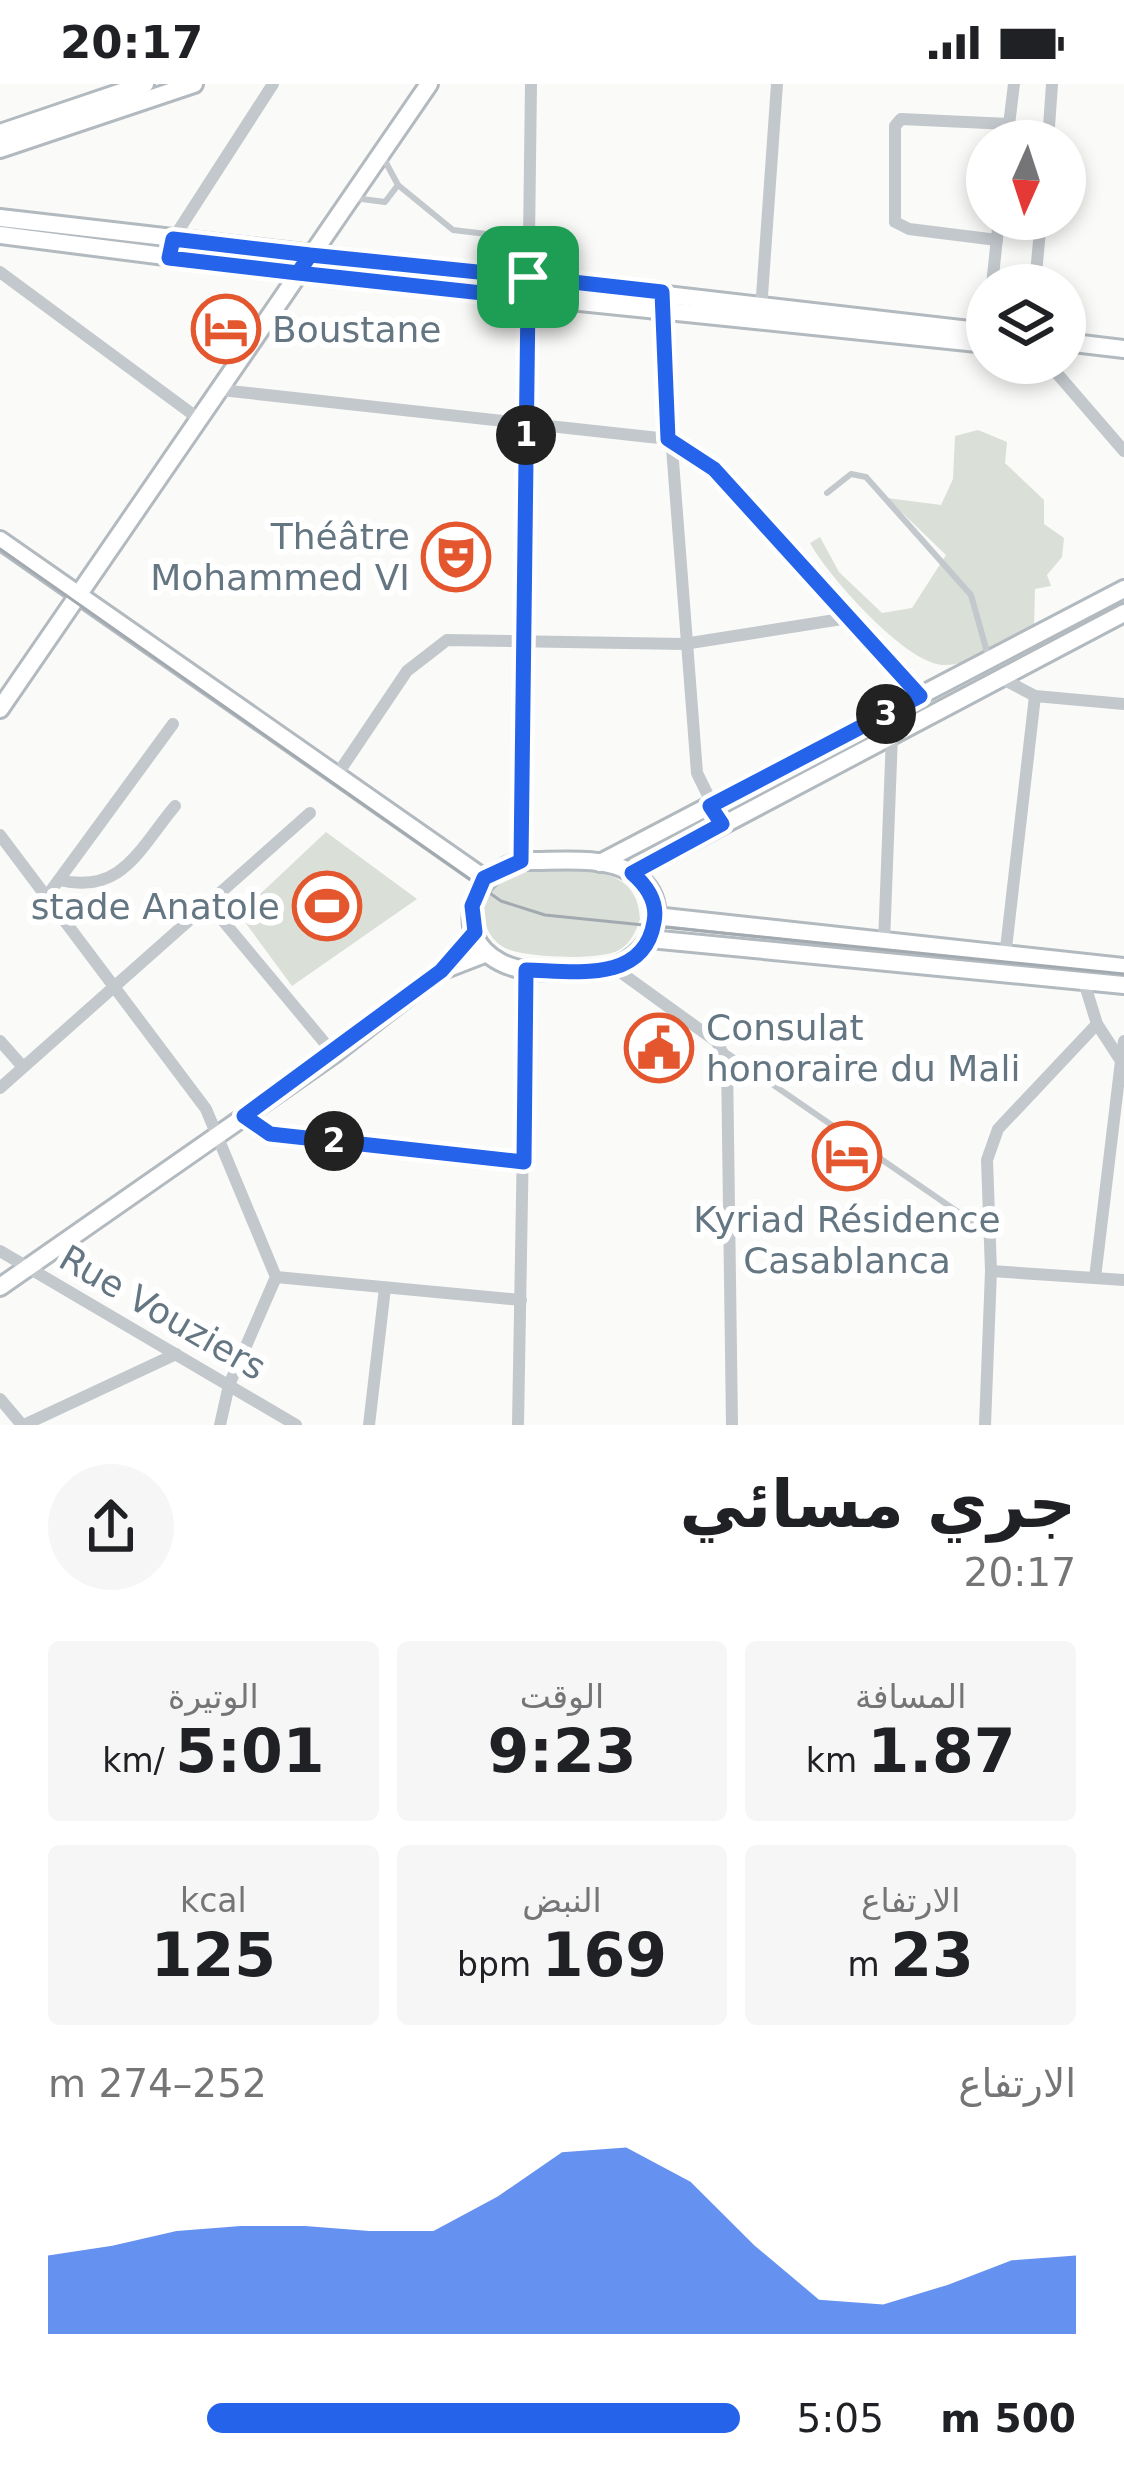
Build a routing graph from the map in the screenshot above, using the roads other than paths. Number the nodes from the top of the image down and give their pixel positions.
1 (145, 84) edge
2 (194, 84) edge
3 (273, 84) edge
4 (429, 84) edge
5 (531, 84) edge
6 (777, 84) edge
7 (1014, 84) edge
8 (1052, 84) edge
9 (160, 90) edge
10 (1010, 120) edge
11 (1049, 120) edge
12 (966, 121) edge
13 (42, 127) junction
14 (0, 133) edge
15 (0, 149) edge
16 (381, 153) junction
17 (398, 185) junction
18 (350, 197) junction
19 (0, 218) edge
20 (103, 229) junction
21 (0, 235) edge
22 (966, 236) edge
23 (528, 238) junction
24 (173, 239) junction
25 (997, 240) edge
26 (98, 248) junction
27 (310, 255) junction
28 (169, 258) junction
29 (366, 261) junction
30 (994, 264) edge
31 (0, 272) edge
32 (298, 273) junction
33 (528, 277) junction
34 (364, 280) junction
35 (528, 298) junction
36 (662, 301) junction
37 (761, 312) junction
38 (966, 329) edge
39 (966, 341) edge
40 (1086, 344) edge
41 (1124, 349) edge
42 (1086, 355) edge
43 (1124, 360) edge
44 (1066, 384) edge
45 (220, 390) junction
46 (199, 419) junction
47 (526, 426) junction
48 (668, 439) junction
49 (1124, 451) edge
50 (826, 493) dead end
51 (0, 540) edge
52 (1124, 590) edge
53 (78, 595) junction
54 (1124, 613) edge
55 (848, 619) junction
56 (524, 640) junction
57 (684, 644) junction
58 (989, 660) junction
59 (1030, 662) junction
60 (1001, 678) junction
61 (1032, 694) junction
62 (920, 696) junction
63 (1124, 704) edge
64 (0, 709) edge
65 (173, 724) dead end
66 (892, 735) junction
67 (337, 775) junction
68 (175, 806) dead end
69 (710, 806) junction
70 (310, 813) dead end
71 (722, 824) junction
72 (0, 835) edge
73 (521, 861) junction
74 (600, 863) junction
75 (632, 873) junction
76 (484, 878) junction
77 (59, 880) junction
78 (47, 896) junction
79 (209, 904) junction
80 (655, 916) junction
81 (475, 932) junction
82 (650, 939) junction
83 (884, 943) junction
84 (488, 953) junction
85 (1005, 957) junction
86 (1124, 967) edge
87 (616, 969) junction
88 (526, 970) junction
89 (441, 971) junction
90 (1084, 982) junction
91 (1124, 985) edge
92 (115, 986) junction
93 (1097, 1024) junction
94 (0, 1041) edge
95 (1124, 1041) edge
96 (724, 1051) junction
97 (334, 1054) junction
98 (1120, 1060) junction
99 (23, 1067) junction
100 (0, 1088) edge
101 (244, 1116) junction
102 (219, 1131) junction
103 (524, 1162) junction
104 (987, 1232) junction
105 (0, 1251) edge
106 (28, 1268) junction
107 (992, 1271) junction
108 (276, 1277) junction
109 (1095, 1278) junction
110 (1124, 1280) edge
111 (0, 1287) edge
112 (385, 1288) junction
113 (521, 1300) junction
114 (176, 1354) junction
115 (230, 1385) junction
116 (0, 1399) edge
117 (23, 1425) edge
118 (220, 1425) edge
119 (296, 1425) edge
120 (369, 1425) edge
121 (518, 1425) edge
122 (732, 1425) edge
123 (986, 1425) edge

1 - 13 street
2 - 9 street
3 - 24 street
4 - 16 street
5 - 23 street
6 - 37 street
7 - 10 street
8 - 11 street
9 - 13 street
12 - 22 street
13 - 14 street
13 - 15 street
16 - 17 lane
16 - 18 street
17 - 18 lane
17 - 23 lane
18 - 27 street
19 - 20 street
20 - 24 street
20 - 26 street
21 - 26 street
23 - 33 street
24 - 27 street
24 - 28 street
25 - 30 street
26 - 28 street
27 - 29 street
27 - 32 street
28 - 32 street
29 - 33 street
29 - 34 street
31 - 46 street
32 - 34 street
32 - 45 street
33 - 35 street
33 - 36 street
34 - 35 street
35 - 36 street
35 - 47 street
36 - 37 street
36 - 48 street
37 - 38 street
37 - 39 street
40 - 41 street
42 - 43 street
44 - 49 street
45 - 46 street
45 - 47 street
46 - 53 street
47 - 48 street
47 - 56 street
48 - 55 street
48 - 57 street
50 - 58 lane
51 - 53 street
52 - 58 street
53 - 64 street
53 - 67 street
54 - 59 street
55 - 57 street
55 - 62 street
56 - 57 street
56 - 67 street
56 - 73 street
57 - 69 street
58 - 62 street
59 - 60 street
59 - 61 street
60 - 61 street
60 - 66 street
61 - 63 street
61 - 85 street
62 - 69 street
65 - 77 street
66 - 71 street
66 - 83 street
67 - 76 street
68 - 77 street
69 - 71 street
69 - 74 street
70 - 79 street
71 - 75 street
72 - 78 street
73 - 74 street
73 - 76 street
74 - 75 street
75 - 80 street
76 - 81 street
77 - 78 street
78 - 92 street
79 - 92 street
79 - 97 street
80 - 82 street
80 - 83 street
81 - 84 street
81 - 89 street
82 - 87 street
82 - 90 street
83 - 85 street
84 - 88 street
84 - 89 street
85 - 86 street
87 - 88 street
87 - 96 street
88 - 103 street
89 - 97 street
90 - 91 street
90 - 93 street
92 - 99 street
92 - 102 street
93 - 98 street
93 - 104 street
94 - 99 street
95 - 98 street
96 - 104 lane
96 - 122 street
97 - 101 street
98 - 109 street
99 - 100 street
101 - 102 street
101 - 103 street
102 - 106 street
102 - 108 street
103 - 113 street
104 - 107 street
105 - 106 street, Rue Vouziers
106 - 111 street
106 - 114 street, Rue Vouziers
107 - 109 street
107 - 123 street
108 - 112 street
108 - 115 street
109 - 110 street
112 - 113 street
112 - 120 street
113 - 121 street
114 - 115 street, Rue Vouziers
114 - 117 street
115 - 118 street
115 - 119 street, Rue Vouziers
116 - 117 street

